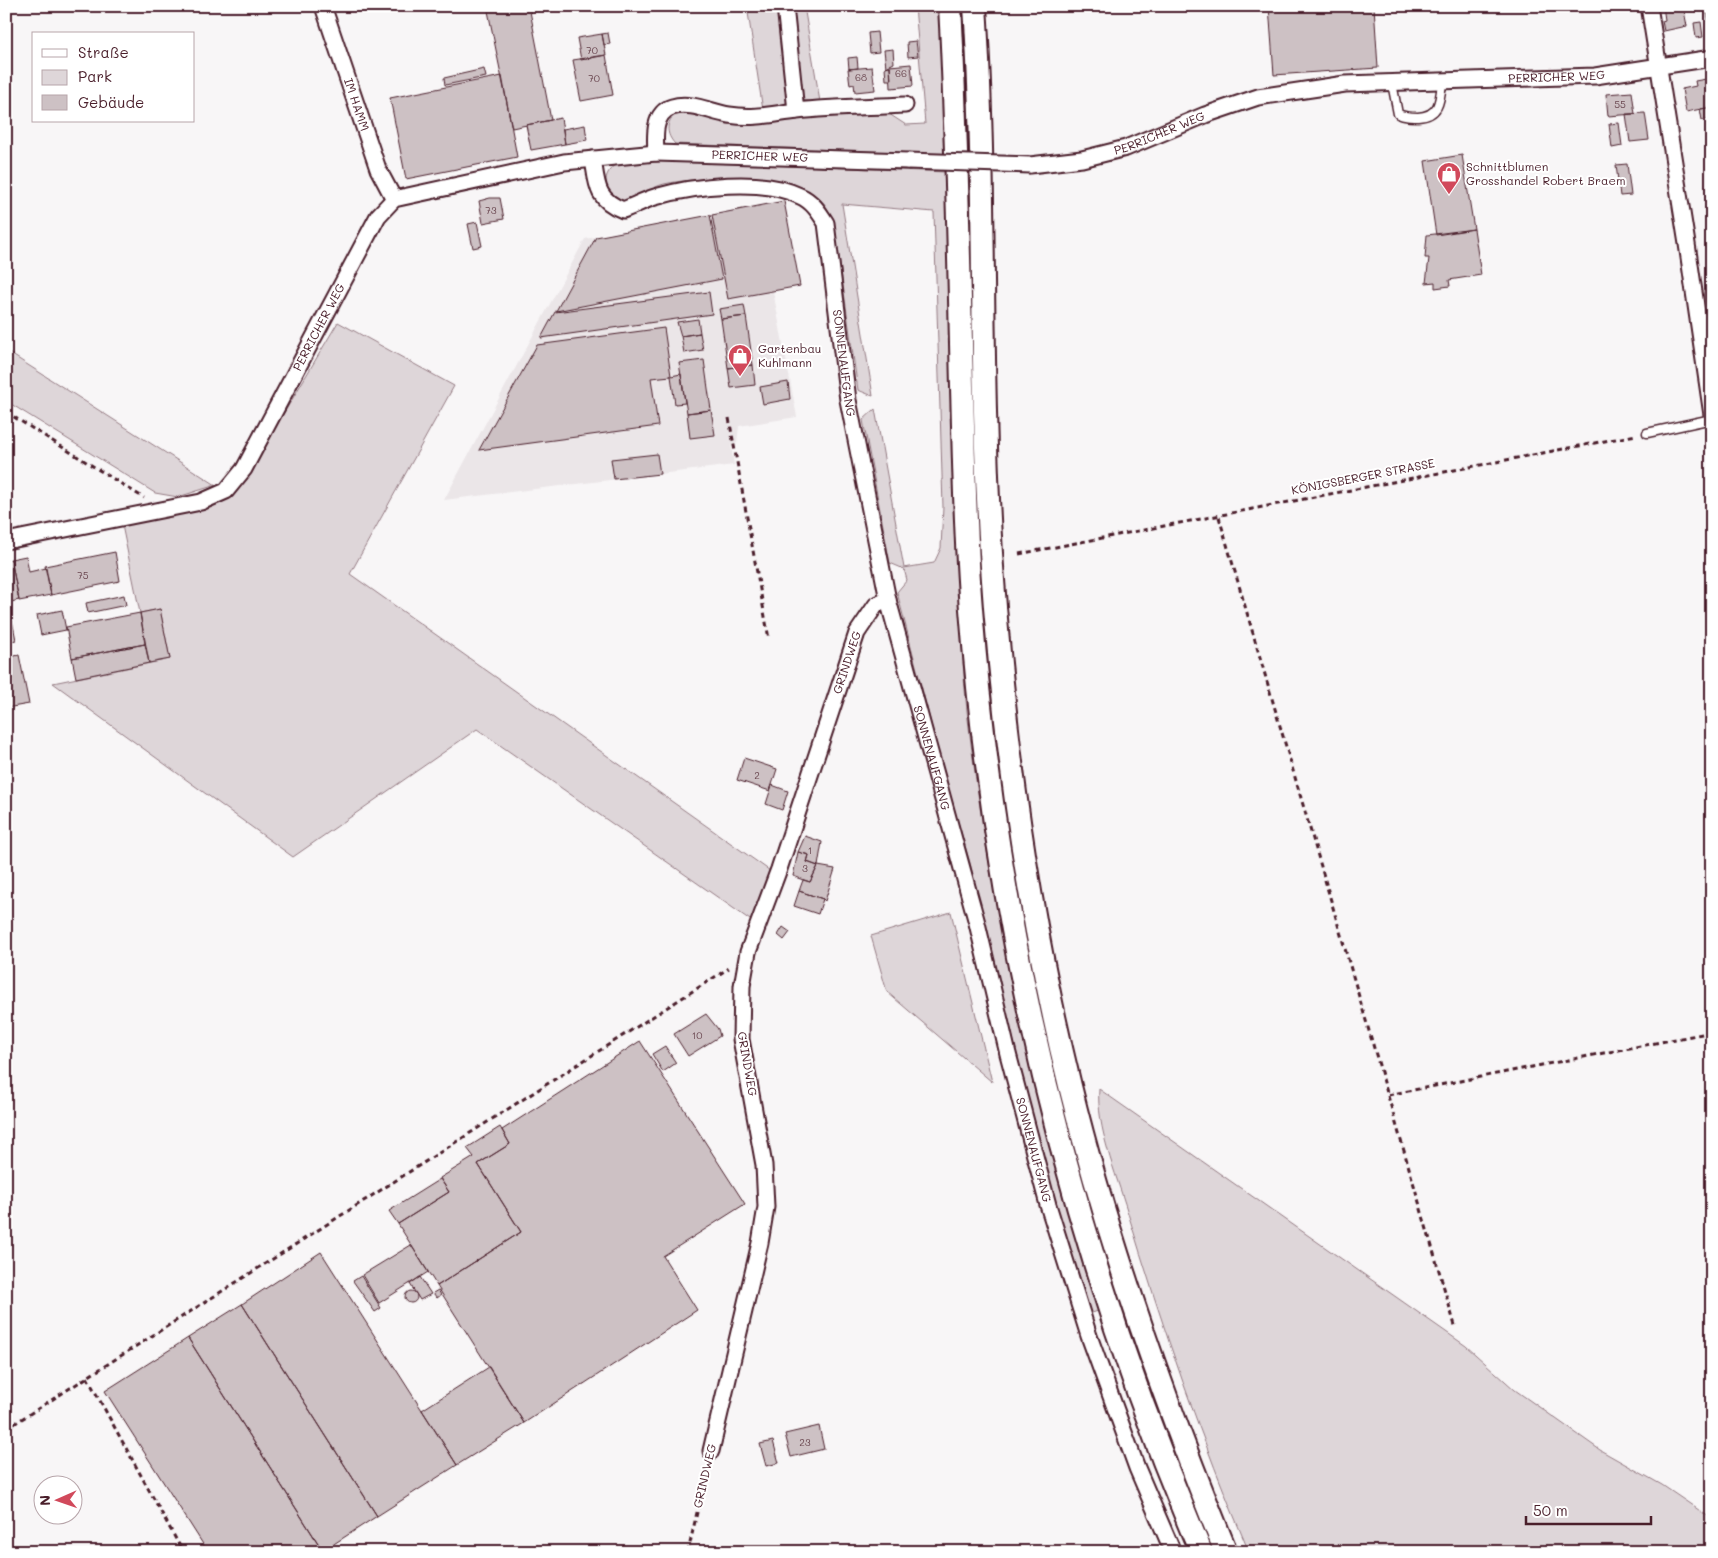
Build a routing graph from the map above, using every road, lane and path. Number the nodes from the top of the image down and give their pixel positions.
1 (322, 6) edge
2 (785, 6) edge
3 (950, 6) edge
4 (975, 6) edge
5 (1649, 6) edge
6 (1712, 58) edge
7 (1660, 68) junction
8 (1442, 82) junction
9 (1392, 83) junction
10 (904, 105) dead end
11 (796, 111) junction
12 (656, 153) junction
13 (593, 159) junction
14 (394, 199) junction
15 (6, 412) edge
16 (1712, 415) edge
17 (729, 418) dead end
18 (1712, 420) edge
19 (1647, 433) joint
20 (162, 509) junction
21 (1218, 517) junction
22 (6, 541) edge
23 (1019, 554) dead end
24 (888, 600) junction
25 (769, 639) dead end
26 (748, 952) junction
27 (1712, 1032) edge
28 (1388, 1095) junction
29 (1456, 1329) dead end
30 (87, 1377) junction
31 (6, 1429) edge
32 (711, 1451) joint
33 (184, 1552) edge
34 (688, 1552) edge
35 (1172, 1552) edge
36 (1201, 1552) edge
37 (1226, 1552) edge

1 - 14 street, IM HAMM
2 - 11 street
3 - 36 main road
4 - 37 main road
5 - 7 street
6 - 7 street, PERRICHER WEG
7 - 8 street, PERRICHER WEG
7 - 16 street
8 - 9 street, PERRICHER WEG
8 - 9 lane
9 - 12 street, PERRICHER WEG, bridge
10 - 11 street
11 - 12 street
12 - 13 street, PERRICHER WEG
13 - 14 street, PERRICHER WEG
13 - 24 street, SONNENAUFGANG
14 - 20 street, PERRICHER WEG
15 - 20 path
17 - 25 path
18 - 19 lane
19 - 21 path, KÖNIGSBERGER STRASSE
20 - 22 street, PERRICHER WEG
21 - 23 path, KÖNIGSBERGER STRASSE
21 - 28 path
24 - 26 street, GRINDWEG
24 - 35 street, SONNENAUFGANG
26 - 30 path
26 - 32 street, GRINDWEG
27 - 28 path
28 - 29 path
30 - 31 path
30 - 33 path
32 - 34 path, GRINDWEG

